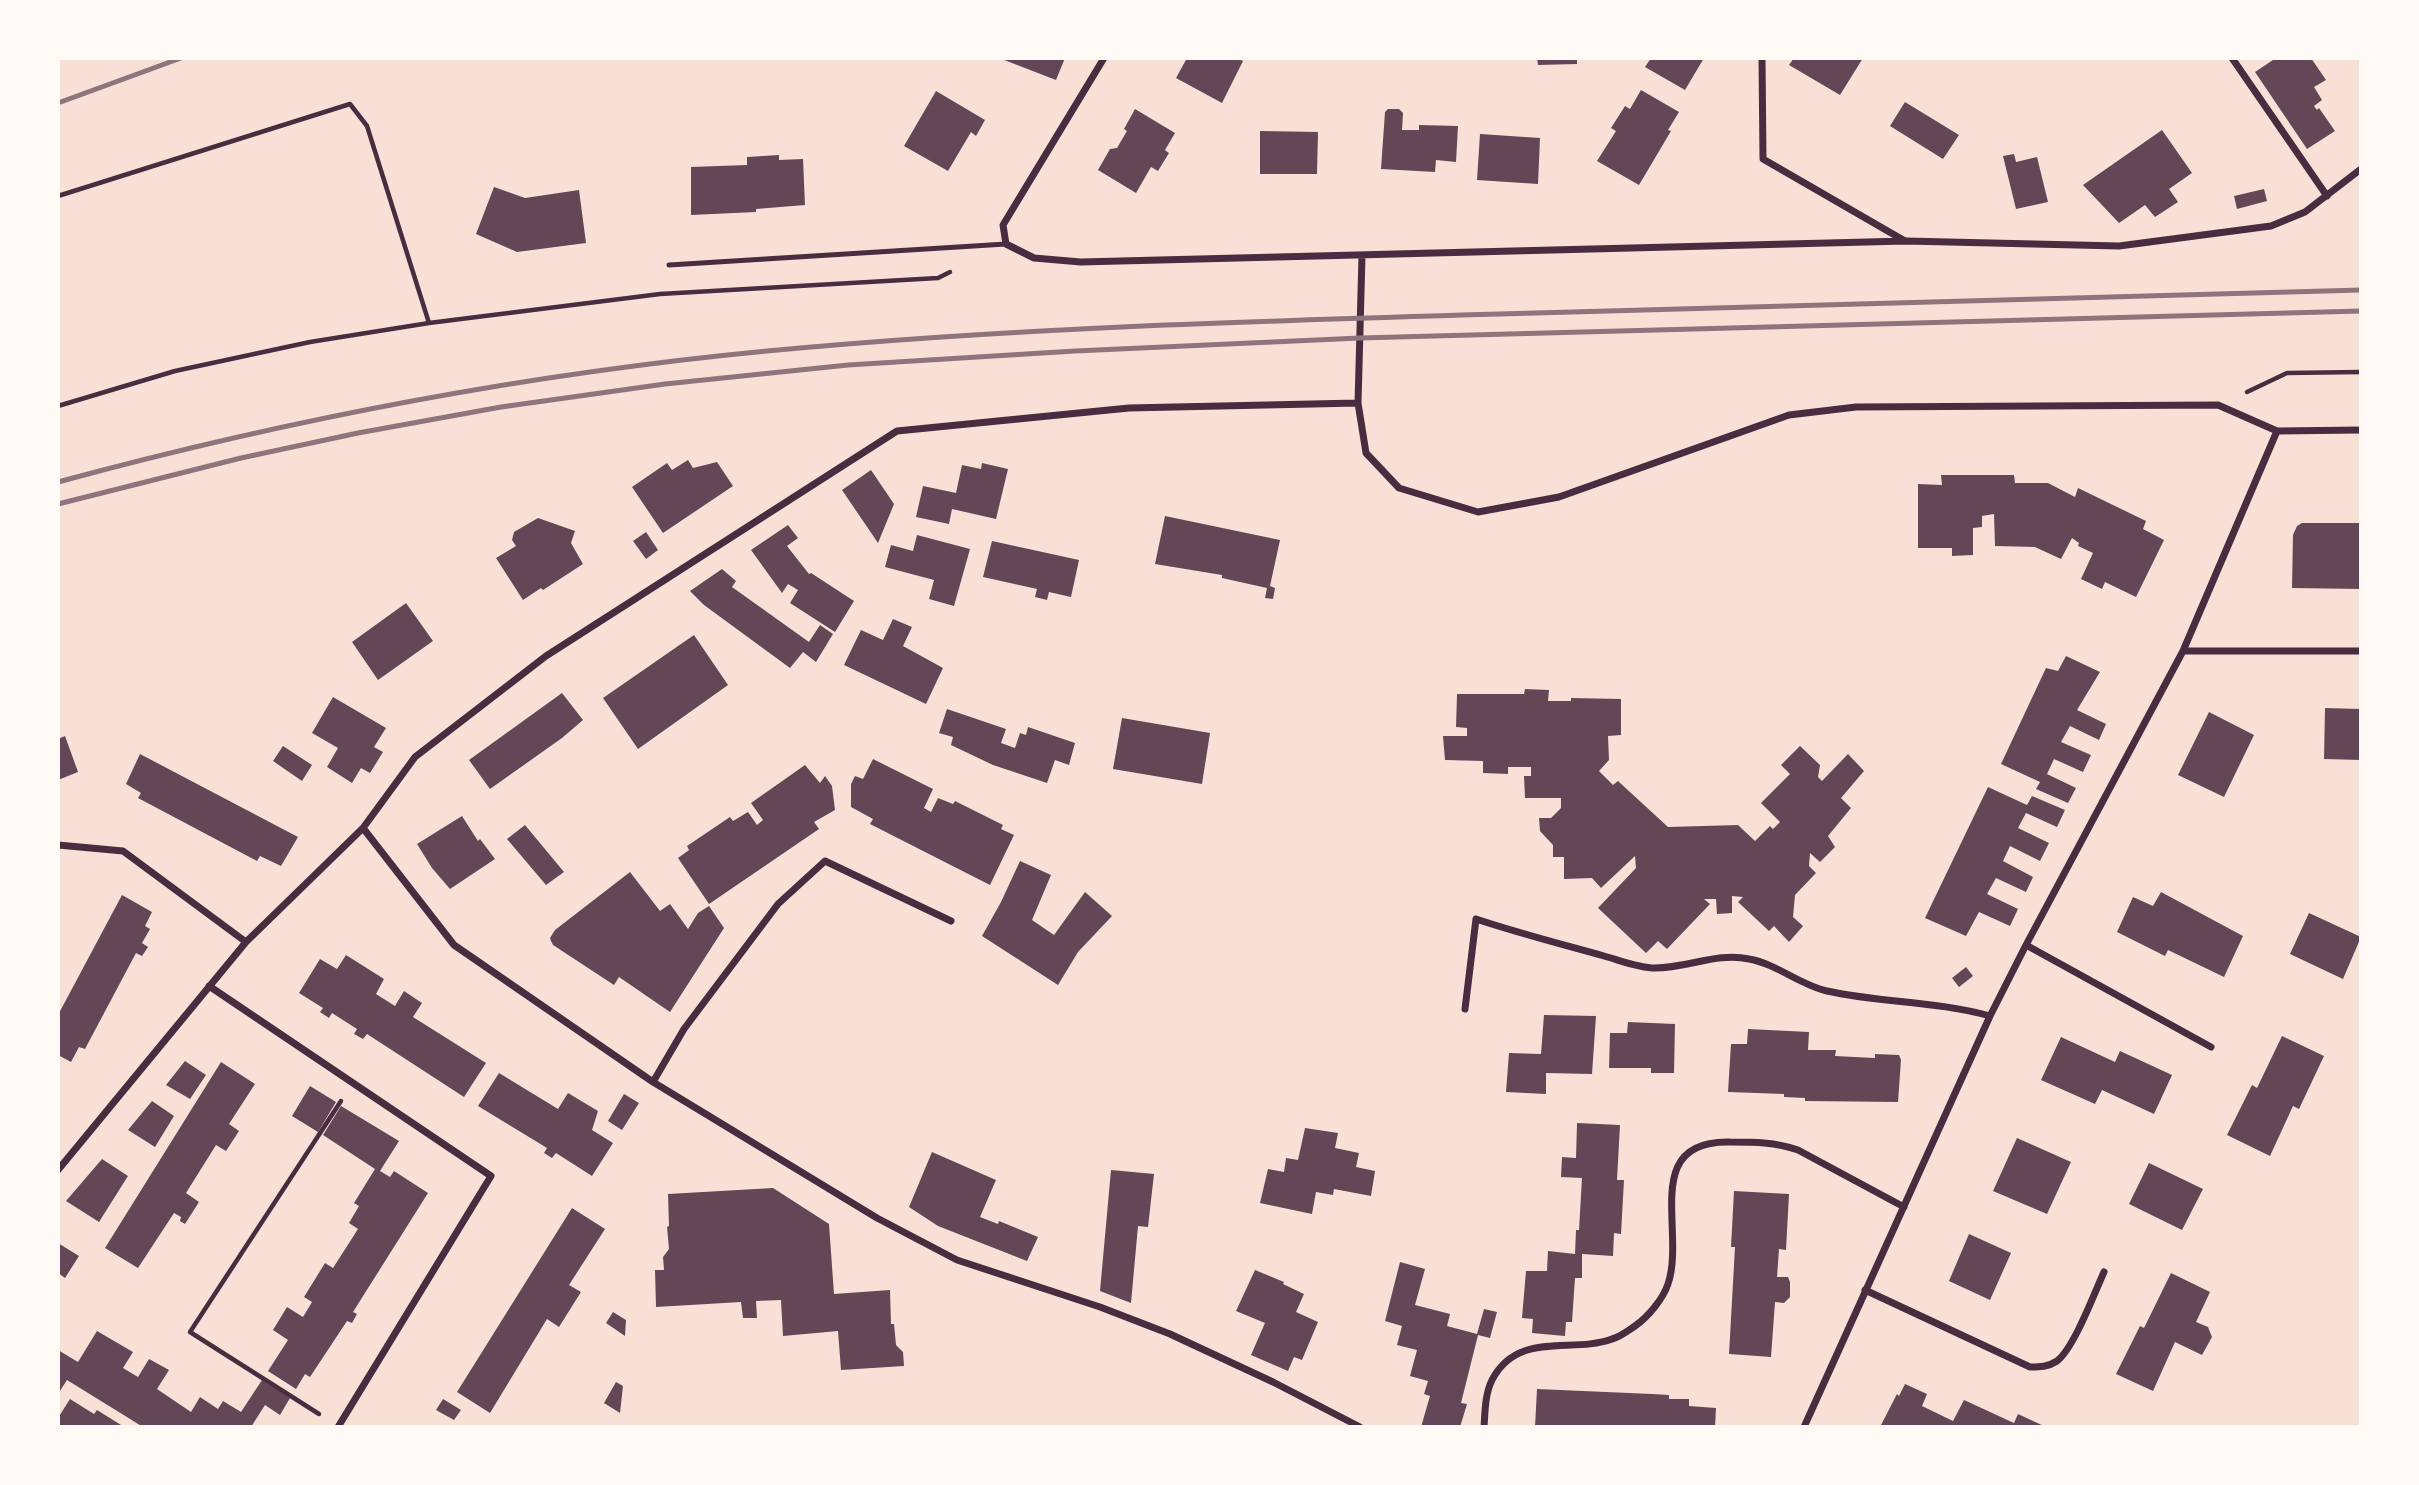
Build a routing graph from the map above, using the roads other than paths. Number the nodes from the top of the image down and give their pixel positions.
1 (1104, 58) edge
2 (1762, 58) edge
3 (2232, 58) edge
4 (2361, 169) edge
5 (2327, 196) junction
6 (1906, 241) junction
7 (1006, 244) junction
8 (1362, 256) junction
9 (669, 265) dead end
10 (1358, 403) junction
11 (2361, 430) edge
12 (2277, 431) junction
13 (2183, 651) junction
14 (2361, 651) edge
15 (363, 828) junction
16 (58, 845) edge
17 (951, 921) dead end
18 (246, 942) junction
19 (2026, 945) junction
20 (209, 986) junction
21 (1465, 1009) dead end
22 (1990, 1016) junction
23 (2211, 1048) dead end
24 (653, 1082) junction
25 (58, 1170) edge
26 (1904, 1207) junction
27 (2104, 1272) dead end
28 (1865, 1290) junction
29 (338, 1427) edge
30 (1357, 1427) edge
31 (1484, 1427) edge
32 (1804, 1427) edge

1 - 7 street
2 - 6 street
3 - 5 street
4 - 5 street
5 - 6 street
6 - 8 street
7 - 8 street
7 - 9 lane
8 - 10 street
10 - 12 street
10 - 15 street
11 - 12 street
12 - 13 street
13 - 14 street
13 - 19 street
15 - 18 street
15 - 24 street
16 - 18 street
17 - 24 street
18 - 20 street
19 - 22 street
19 - 23 street
20 - 25 street
20 - 29 street
21 - 22 street
22 - 26 street
24 - 30 street
26 - 28 street
26 - 31 street
27 - 28 street
28 - 32 street

